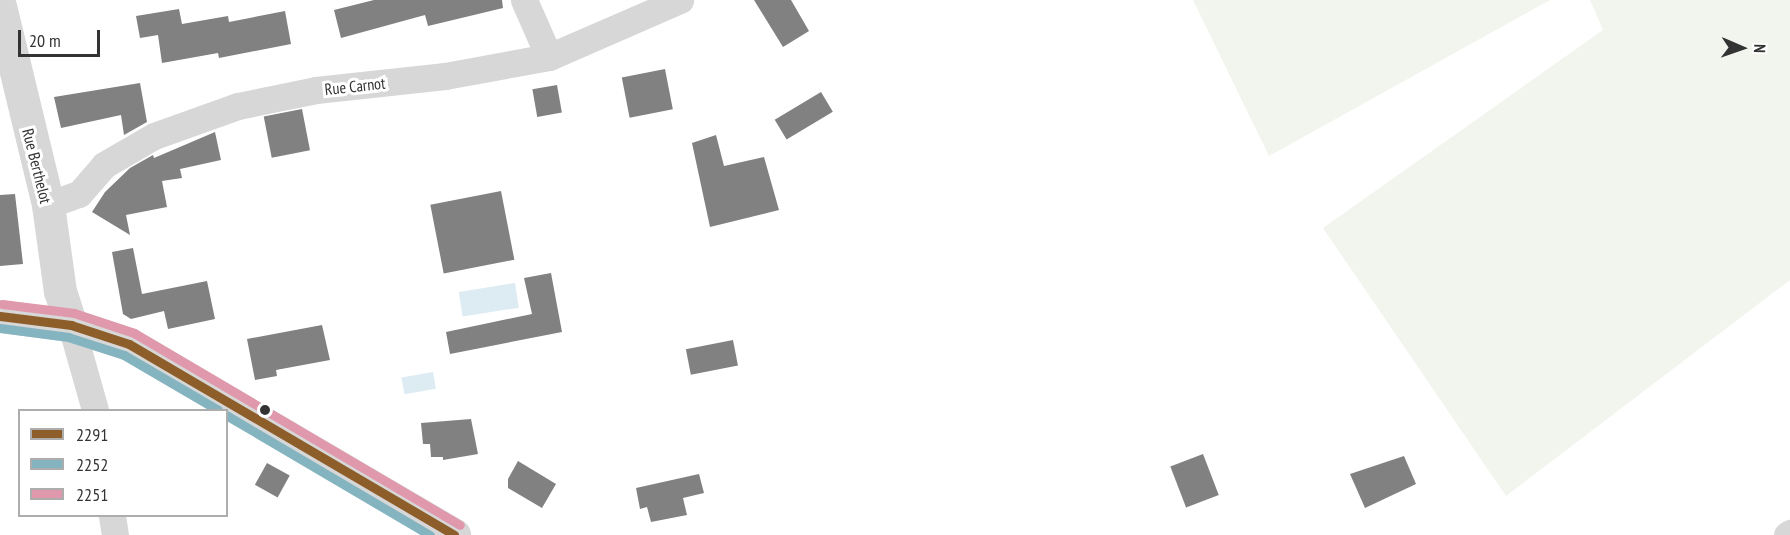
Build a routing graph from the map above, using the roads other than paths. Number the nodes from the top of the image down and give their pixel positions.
1 (524, 0) edge
2 (680, 0) edge
3 (0, 6) edge
4 (549, 57) junction
5 (48, 205) junction
6 (0, 316) edge
7 (71, 325) junction
8 (94, 409) edge
9 (112, 517) edge
10 (115, 535) edge
11 (454, 535) edge

1 - 4 street
2 - 4 street, Rue Carnot
3 - 5 street, Rue Berthelot
4 - 5 street, Rue Carnot
5 - 7 street, Rue Berthelot
6 - 7 street
7 - 8 street
7 - 11 street
9 - 10 street

